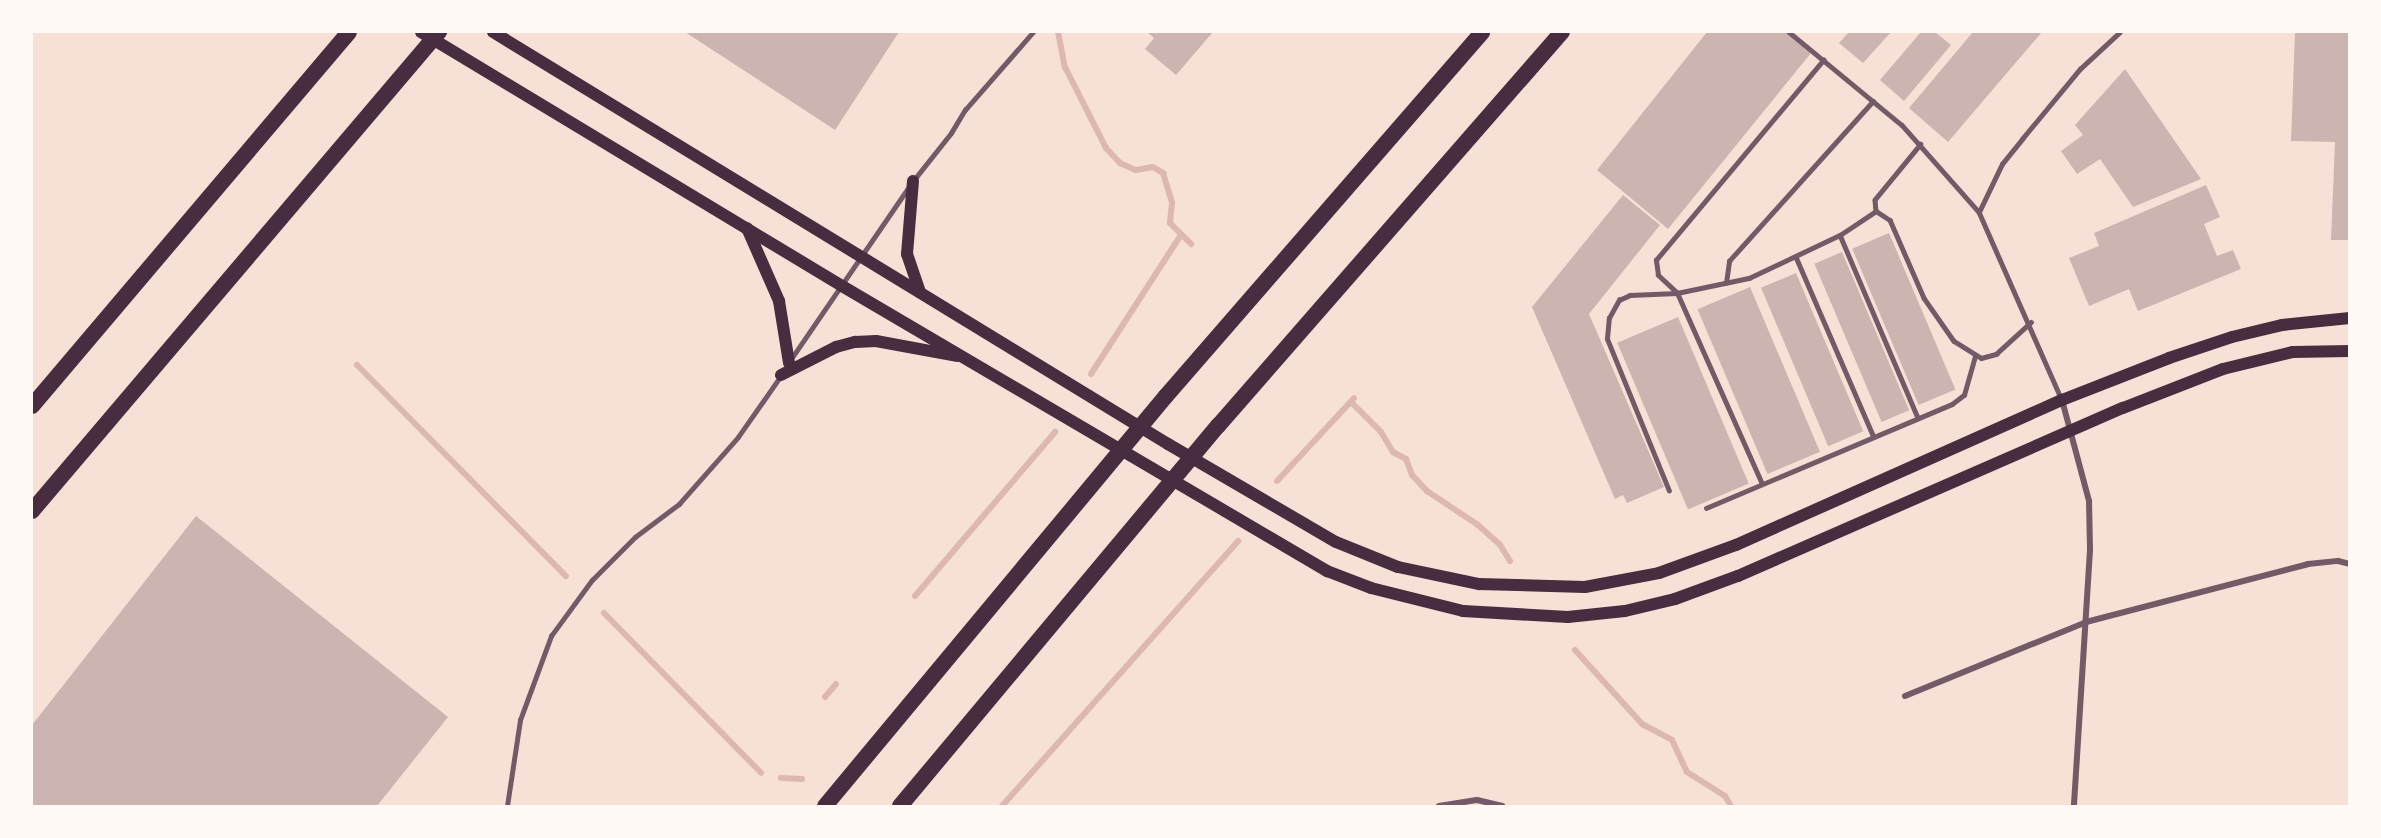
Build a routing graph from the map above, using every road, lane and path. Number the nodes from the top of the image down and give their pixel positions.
1 (349, 32) edge
2 (421, 32) edge
3 (439, 32) edge
4 (493, 32) edge
5 (1482, 32) edge
6 (1562, 32) edge
7 (1789, 32) edge
8 (2120, 32) edge
9 (1031, 33) edge
10 (1823, 60) junction
11 (1873, 100) junction
12 (1921, 144) junction
13 (912, 181) junction
14 (1876, 211) junction
15 (1978, 212) junction
16 (747, 227) junction
17 (1840, 236) junction
18 (862, 255) junction
19 (1796, 257) junction
20 (1726, 283) junction
21 (842, 286) junction
22 (920, 292) junction
23 (1677, 293) junction
24 (2349, 318) edge
25 (2031, 322) junction
26 (2349, 351) edge
27 (1975, 356) junction
28 (967, 358) junction
29 (789, 363) junction
30 (781, 375) junction
31 (2062, 399) junction
32 (32, 406) edge
33 (1918, 418) junction
34 (2071, 433) junction
35 (1874, 437) junction
36 (1762, 484) junction
37 (1669, 491) dead end
38 (1706, 508) dead end
39 (32, 511) edge
40 (2349, 564) edge
41 (2086, 621) junction
42 (1905, 696) dead end
43 (507, 807) edge
44 (825, 807) edge
45 (900, 807) edge
46 (1438, 807) edge
47 (1502, 807) edge
48 (2074, 807) edge

1 - 32 highway
2 - 16 main road
3 - 39 highway
4 - 18 main road
5 - 44 highway
6 - 45 highway
7 - 10 lane
8 - 15 lane
9 - 13 lane
10 - 11 lane
10 - 23 lane
11 - 12 lane
11 - 20 lane
12 - 14 lane
12 - 15 lane
13 - 18 lane
13 - 22 main road
14 - 17 lane
14 - 27 lane
15 - 25 lane
16 - 21 main road
16 - 29 main road
17 - 19 lane
17 - 33 lane
18 - 21 lane
18 - 22 main road
19 - 20 lane
19 - 35 lane
20 - 23 lane
21 - 28 main road
21 - 29 lane
22 - 31 main road
23 - 36 lane
23 - 37 lane
24 - 31 main road
25 - 27 lane
25 - 31 lane
26 - 34 main road
27 - 33 lane
28 - 30 main road
28 - 34 main road
29 - 30 lane
30 - 43 lane
31 - 34 street
33 - 35 lane
34 - 41 street
35 - 36 lane
36 - 38 lane
40 - 41 street
41 - 42 street
41 - 48 street
46 - 47 street

